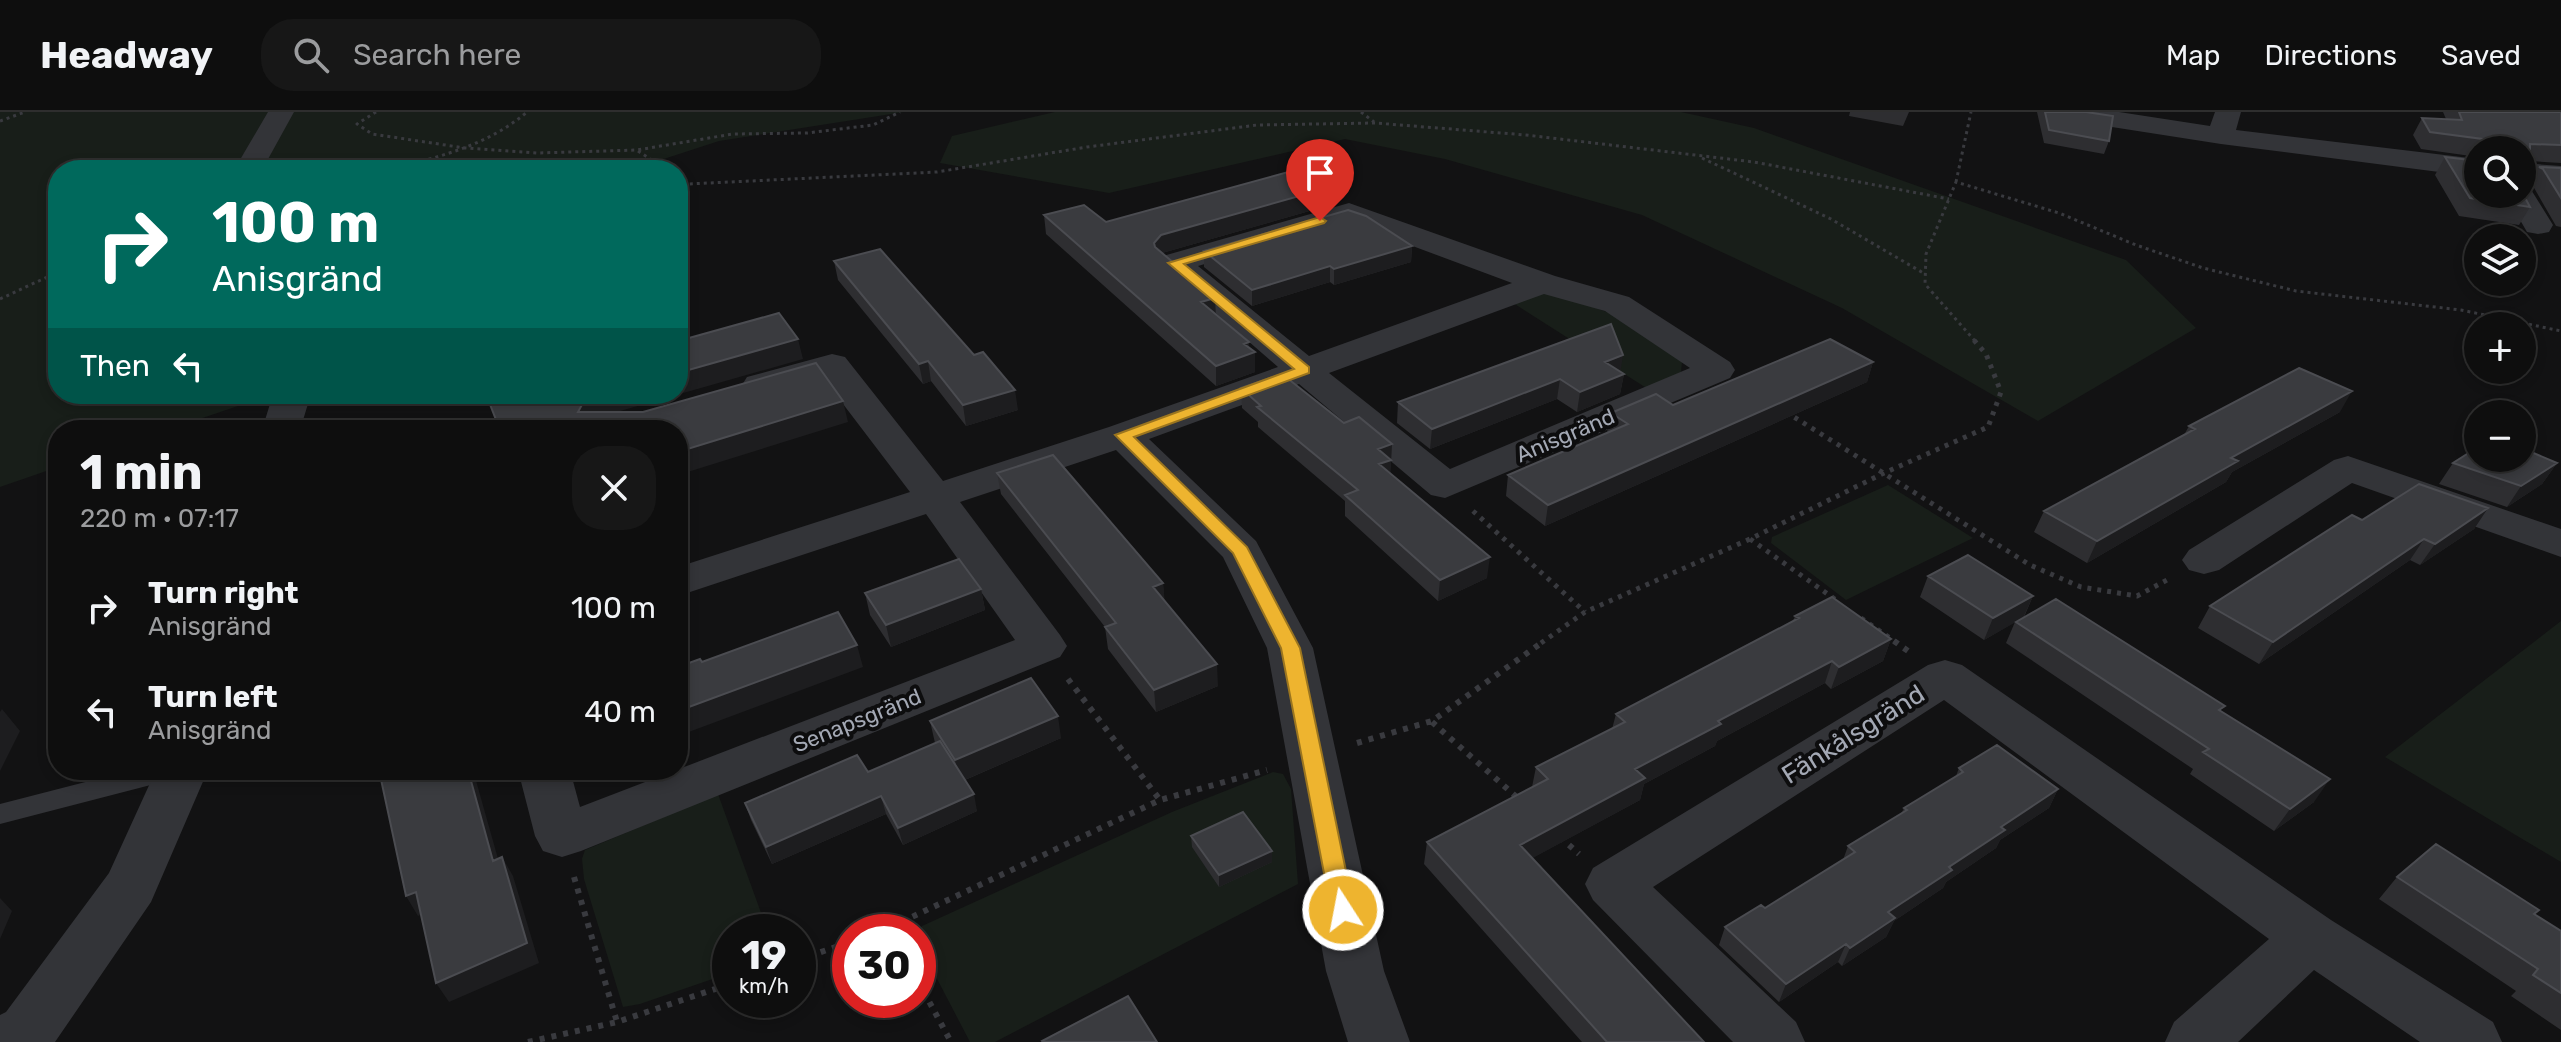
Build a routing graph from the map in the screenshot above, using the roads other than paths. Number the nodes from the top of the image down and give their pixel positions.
1 (281, 112) edge
2 (2067, 112) edge
3 (2110, 114) edge
4 (2225, 124) edge
5 (254, 160) edge
6 (2464, 166) edge
7 (2536, 173) edge
8 (2561, 175) edge
9 (2528, 208) edge
10 (2538, 225) dead end
11 (1543, 283) junction
12 (1304, 370) junction
13 (727, 395) edge
14 (1123, 435) junction
15 (935, 497) junction
16 (2561, 544) edge
17 (2204, 560) road end
18 (688, 579) edge
19 (131, 780) edge
20 (178, 780) edge
21 (547, 780) edge
22 (0, 814) edge
23 (2311, 937) junction
24 (8, 1042) edge
25 (1379, 1042) edge
26 (1774, 1042) edge
27 (2196, 1042) edge
28 (2471, 1042) edge

1 - 5 street
2 - 3 street
3 - 4 street
4 - 6 street
7 - 8 street
9 - 10 street
11 - 12 street
11 - 12 street, Anisgränd
11 - 12 street, Anisgränd
12 - 14 street
13 - 15 street
14 - 15 street
14 - 25 street
15 - 18 street
15 - 21 street, Senapsgränd
16 - 17 street
19 - 22 lane
20 - 24 street
23 - 26 street, Fänkålsgränd
23 - 27 street
23 - 28 street, Fänkålsgränd

